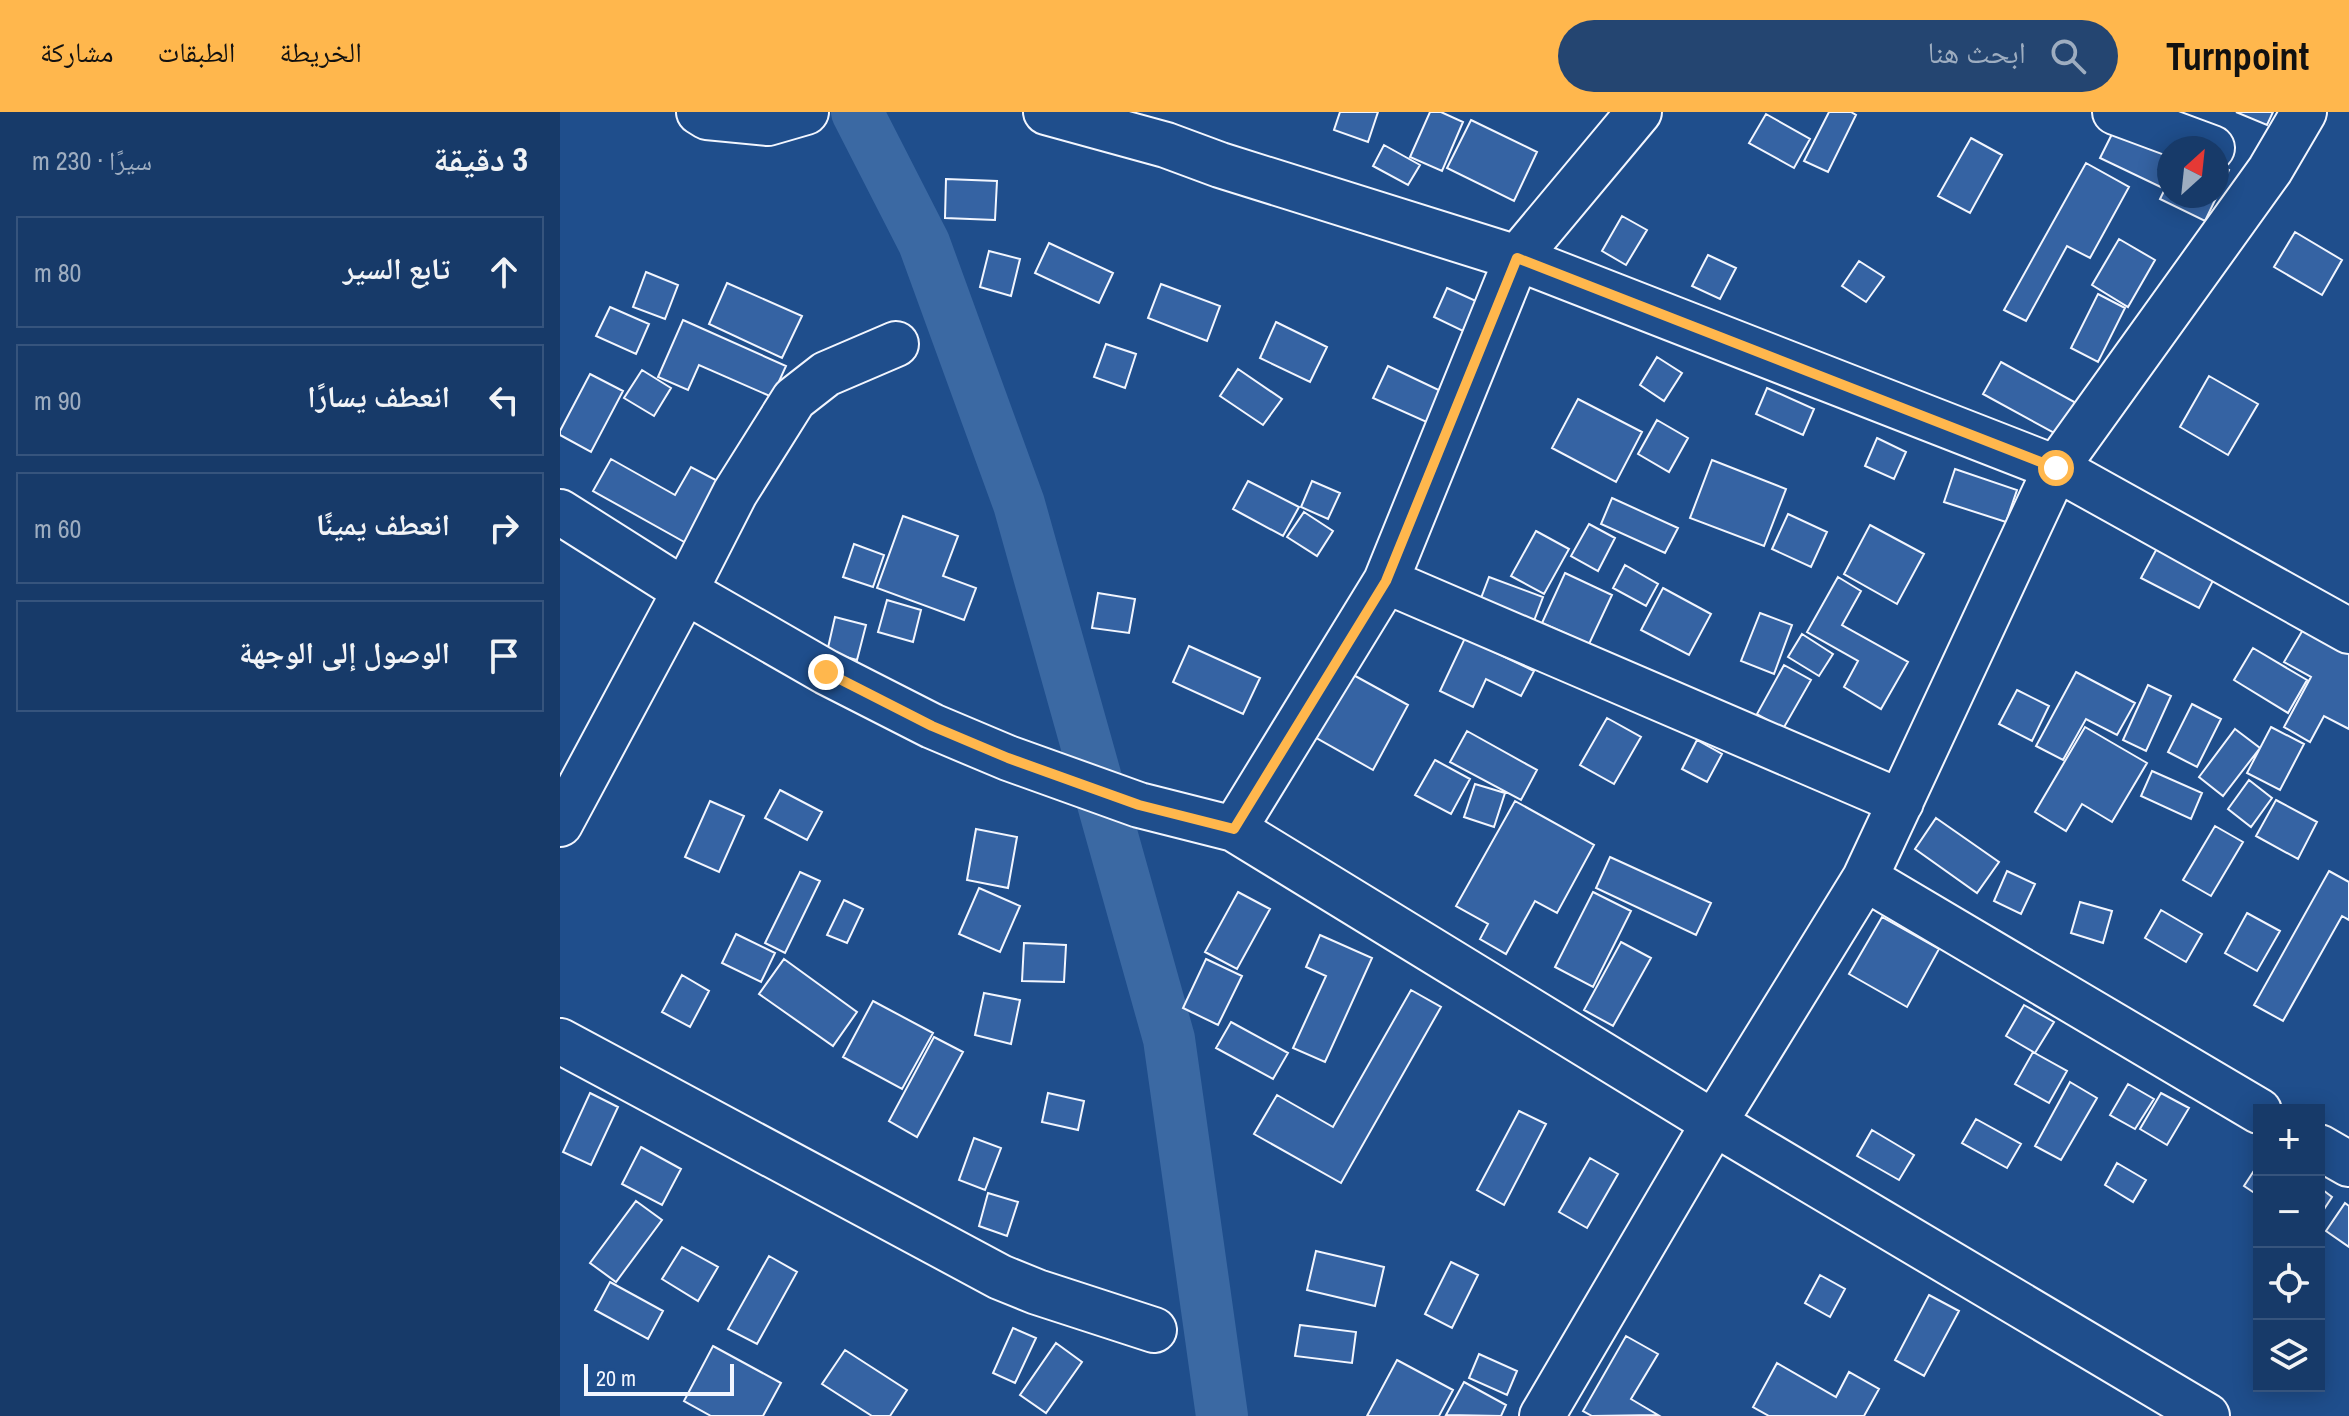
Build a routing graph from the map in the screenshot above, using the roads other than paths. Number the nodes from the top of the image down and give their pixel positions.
1 (699, 112) edge
2 (806, 112) edge
3 (1046, 112) edge
4 (1639, 112) edge
5 (2115, 112) edge
6 (2304, 112) edge
7 (2179, 136) edge
8 (2229, 155) edge
9 (2270, 170) junction
10 (1517, 258) junction
11 (896, 344) dead end
12 (2056, 468) junction
13 (560, 512) edge
14 (1386, 581) junction
15 (685, 591) junction
16 (2349, 631) edge
17 (1901, 802) junction
18 (560, 824) edge
19 (1234, 829) junction
20 (1865, 878) junction
21 (560, 1041) edge
22 (2253, 1107) edge
23 (1714, 1123) junction
24 (2325, 1150) edge
25 (2349, 1164) edge
26 (1154, 1330) dead end
27 (1542, 1416) edge
28 (2207, 1416) edge

1 - 2 street
3 - 10 street
4 - 10 street
5 - 7 street
6 - 9 street
8 - 9 street
9 - 12 street
10 - 12 street
10 - 14 street
11 - 15 street
12 - 16 street
12 - 17 street
13 - 15 street
14 - 17 street
14 - 19 street
15 - 18 street
15 - 19 street
17 - 20 street
19 - 23 street
20 - 22 street
20 - 23 street
21 - 26 street
23 - 27 street
23 - 28 street
24 - 25 street

